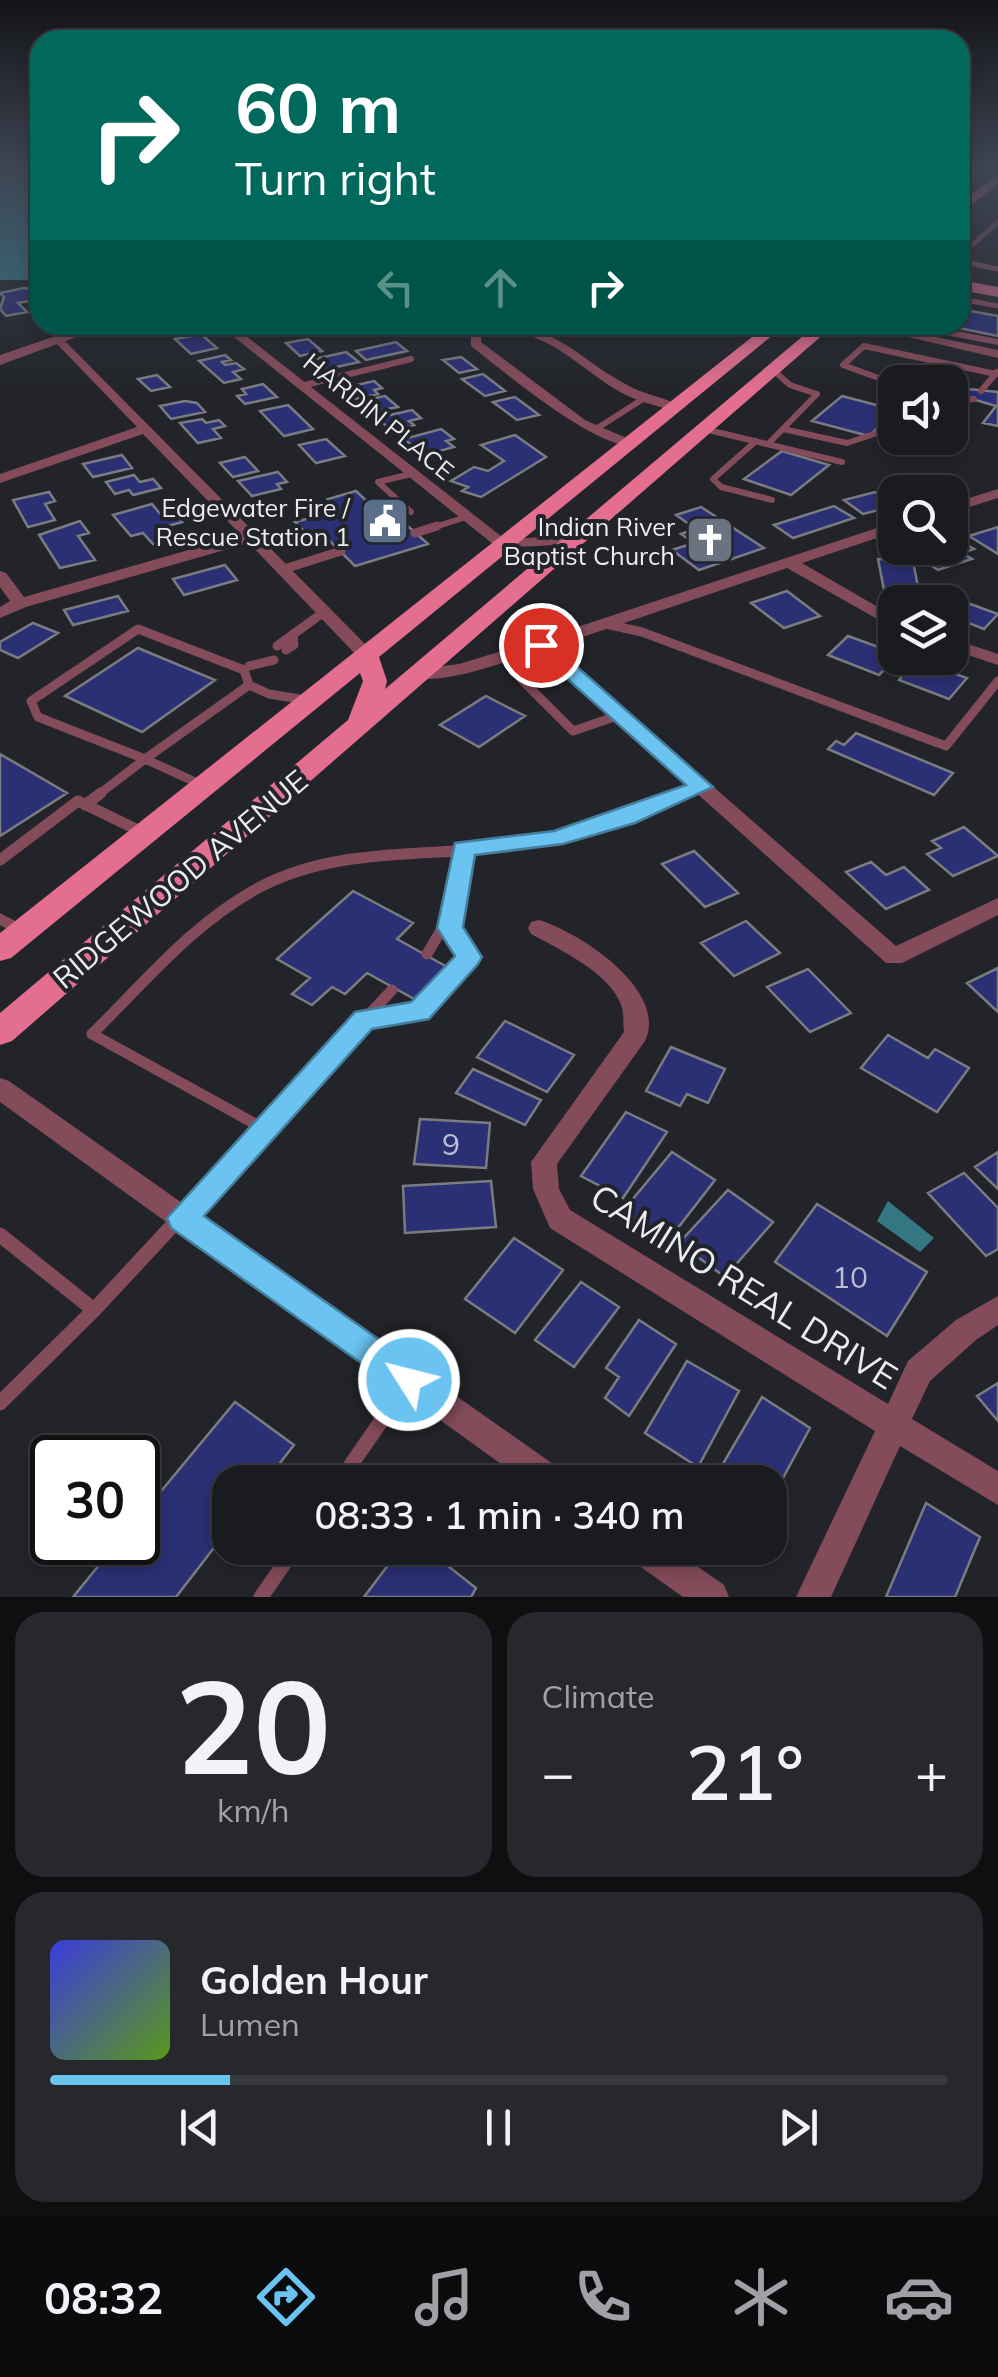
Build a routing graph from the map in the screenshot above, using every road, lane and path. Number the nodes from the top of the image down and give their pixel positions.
1 (975, 243) edge
2 (971, 246) edge
3 (970, 262) edge
4 (998, 269) edge
5 (970, 276) edge
6 (998, 281) edge
7 (970, 287) edge
8 (998, 292) edge
9 (970, 301) edge
10 (998, 306) edge
11 (74, 335) edge
12 (237, 335) edge
13 (475, 335) edge
14 (544, 335) edge
15 (765, 335) edge
16 (814, 335) edge
17 (918, 335) edge
18 (962, 335) edge
19 (60, 340) junction
20 (998, 342) edge
21 (998, 354) edge
22 (410, 359) dead end
23 (0, 360) edge
24 (961, 365) edge
25 (968, 366) edge
26 (773, 370) junction
27 (997, 372) edge
28 (878, 377) edge
29 (301, 386) junction
30 (981, 391) dead end
31 (646, 397) junction
32 (974, 399) dead end
33 (968, 400) edge
34 (674, 407) junction
35 (144, 429) junction
36 (596, 429) junction
37 (704, 429) junction
38 (784, 429) junction
39 (878, 435) edge
40 (639, 436) junction
41 (756, 441) junction
42 (768, 444) junction
43 (842, 462) dead end
44 (411, 474) junction
45 (0, 479) edge
46 (639, 485) junction
47 (998, 492) edge
48 (772, 500) dead end
49 (968, 502) edge
50 (412, 512) dead end
51 (466, 518) junction
52 (415, 532) dead end
53 (878, 533) edge
54 (250, 538) junction
55 (576, 539) junction
56 (503, 544) junction
57 (341, 551) dead end
58 (788, 562) junction
59 (281, 570) junction
60 (0, 576) edge
61 (20, 603) junction
62 (324, 612) junction
63 (0, 614) edge
64 (878, 614) edge
65 (605, 624) junction
66 (541, 645) junction
67 (281, 648) dead end
68 (968, 649) edge
69 (367, 656) junction
70 (268, 658) dead end
71 (998, 660) edge
72 (247, 668) junction
73 (417, 674) junction
74 (522, 680) dead end
75 (998, 681) edge
76 (249, 684) junction
77 (312, 701) junction
78 (620, 714) junction
79 (359, 726) junction
80 (144, 759) junction
81 (205, 786) junction
82 (702, 787) junction
83 (85, 805) junction
84 (145, 833) junction
85 (464, 848) junction
86 (0, 860) edge
87 (998, 906) edge
88 (12, 925) edge
89 (450, 928) junction
90 (539, 928) dead end
91 (0, 950) edge
92 (427, 954) dead end
93 (392, 990) dead end
94 (364, 1020) junction
95 (0, 1032) edge
96 (0, 1088) edge
97 (264, 1128) junction
98 (182, 1218) junction
99 (0, 1235) edge
100 (998, 1309) edge
101 (94, 1310) junction
102 (409, 1380) junction
103 (2, 1397) edge
104 (895, 1423) junction
105 (351, 1465) edge
106 (528, 1465) edge
107 (998, 1488) edge
108 (283, 1565) edge
109 (667, 1565) edge
110 (261, 1597) edge
111 (712, 1597) edge
112 (814, 1597) edge

1 - 2 lane
3 - 4 lane
5 - 6 main road
7 - 8 main road
9 - 10 lane
11 - 19 street
12 - 29 street, HARDIN PLACE
13 - 36 street
14 - 31 street
15 - 34 main road, RIDGEWOOD AVENUE
16 - 26 main road, RIDGEWOOD AVENUE
17 - 21 street
18 - 20 lane
19 - 23 street
19 - 35 street
22 - 29 lane
24 - 28 lane
25 - 27 lane
26 - 37 main road, RIDGEWOOD AVENUE
26 - 38 lane
27 - 30 lane
29 - 44 street, HARDIN PLACE
31 - 34 street
31 - 36 lane
32 - 33 lane
34 - 40 main road, RIDGEWOOD AVENUE
35 - 45 street
35 - 54 street
36 - 40 street
37 - 41 lane
37 - 46 main road, RIDGEWOOD AVENUE
38 - 39 lane
38 - 42 lane
40 - 46 main road
40 - 56 main road, RIDGEWOOD AVENUE
41 - 42 lane
41 - 48 lane
42 - 43 lane
44 - 50 lane
44 - 51 street, HARDIN PLACE
46 - 55 main road, RIDGEWOOD AVENUE
47 - 49 street
51 - 52 lane
51 - 56 street, HARDIN PLACE
53 - 58 street
54 - 59 street
54 - 61 street
55 - 56 street
55 - 73 main road, RIDGEWOOD AVENUE
56 - 69 main road, RIDGEWOOD AVENUE
57 - 59 lane
58 - 64 street
58 - 65 street
59 - 62 street
60 - 61 street
61 - 63 street
62 - 67 lane
62 - 69 street
65 - 66 street
65 - 75 lane
66 - 73 street
66 - 78 street
68 - 71 street
69 - 77 main road, RIDGEWOOD AVENUE
69 - 79 main road
70 - 72 lane
72 - 76 lane
72 - 80 lane
73 - 79 main road, RIDGEWOOD AVENUE
74 - 78 lane
76 - 77 lane
76 - 80 lane
77 - 81 main road, RIDGEWOOD AVENUE
78 - 82 street
79 - 95 main road, RIDGEWOOD AVENUE
80 - 81 lane
80 - 83 lane
81 - 84 main road, RIDGEWOOD AVENUE
82 - 85 lane
82 - 87 street
83 - 84 lane
83 - 86 lane
84 - 88 main road, RIDGEWOOD AVENUE
85 - 89 lane
85 - 97 lane
88 - 91 main road, RIDGEWOOD AVENUE
89 - 92 lane
89 - 94 lane
90 - 104 street, CAMINO REAL DRIVE
93 - 94 lane
94 - 97 lane
96 - 98 street
97 - 98 lane
98 - 101 lane
98 - 102 street
99 - 101 lane
100 - 104 street
101 - 103 lane
102 - 105 lane
102 - 106 street
104 - 107 street, CAMINO REAL DRIVE
104 - 112 street
108 - 110 lane
109 - 111 street

